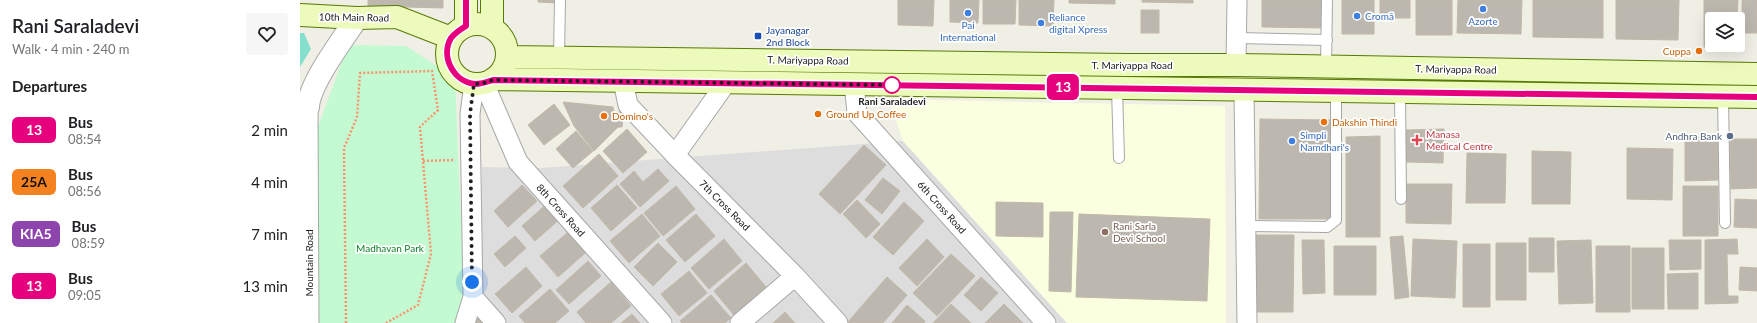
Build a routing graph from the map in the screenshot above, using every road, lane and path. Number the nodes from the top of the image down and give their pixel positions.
1 (466, 0) edge
2 (492, 0) edge
3 (560, 0) edge
4 (1237, 0) edge
5 (1327, 0) edge
6 (300, 15) edge
7 (357, 18) junction
8 (492, 27) junction
9 (459, 32) junction
10 (1236, 38) junction
11 (1327, 40) junction
12 (559, 56) junction
13 (507, 57) junction
14 (1236, 65) junction
15 (1326, 67) junction
16 (1757, 74) edge
17 (623, 81) junction
18 (484, 82) junction
19 (726, 82) junction
20 (854, 84) junction
21 (1117, 88) junction
22 (1244, 90) junction
23 (1336, 91) junction
24 (1400, 92) junction
25 (1723, 97) junction
26 (1757, 97) edge
27 (304, 110) edge
28 (675, 155) junction
29 (1119, 158) dead end
30 (470, 159) junction
31 (423, 161) junction
32 (1401, 199) dead end
33 (1725, 223) dead end
34 (1246, 226) junction
35 (305, 263) edge
36 (795, 276) junction
37 (473, 297) junction
38 (309, 323) edge
39 (346, 323) edge
40 (386, 323) edge
41 (465, 323) edge
42 (496, 323) edge
43 (662, 323) edge
44 (740, 323) edge
45 (838, 323) edge
46 (1046, 323) edge
47 (1247, 323) edge

1 - 9 main road
2 - 8 main road
3 - 12 lane
4 - 10 street
5 - 11 lane
6 - 7 main road, 10th Main Road
7 - 9 main road, 10th Main Road
7 - 27 street
8 - 9 main road
8 - 13 main road
9 - 18 main road
10 - 11 lane
10 - 14 street
11 - 15 lane
12 - 13 main road, T. Mariyappa Road
12 - 14 main road, T. Mariyappa Road
13 - 18 main road
14 - 15 main road, T. Mariyappa Road
15 - 16 main road, T. Mariyappa Road
17 - 18 main road
17 - 19 main road
17 - 28 street, 7th Cross Road
18 - 30 street
18 - 43 street, 8th Cross Road
19 - 20 main road
19 - 28 street
20 - 21 main road
20 - 46 street, 6th Cross Road
21 - 22 main road
21 - 29 lane
22 - 23 main road
22 - 34 street
23 - 24 main road
23 - 34 lane
24 - 25 main road
24 - 32 lane
25 - 26 main road
25 - 33 lane
27 - 35 street, Mountain Road
28 - 36 street, 7th Cross Road
30 - 31 path
30 - 37 street
31 - 39 path
31 - 40 path
34 - 47 street
35 - 38 street, Mountain Road
36 - 44 street
36 - 45 street, 7th Cross Road
37 - 41 street
37 - 42 street

